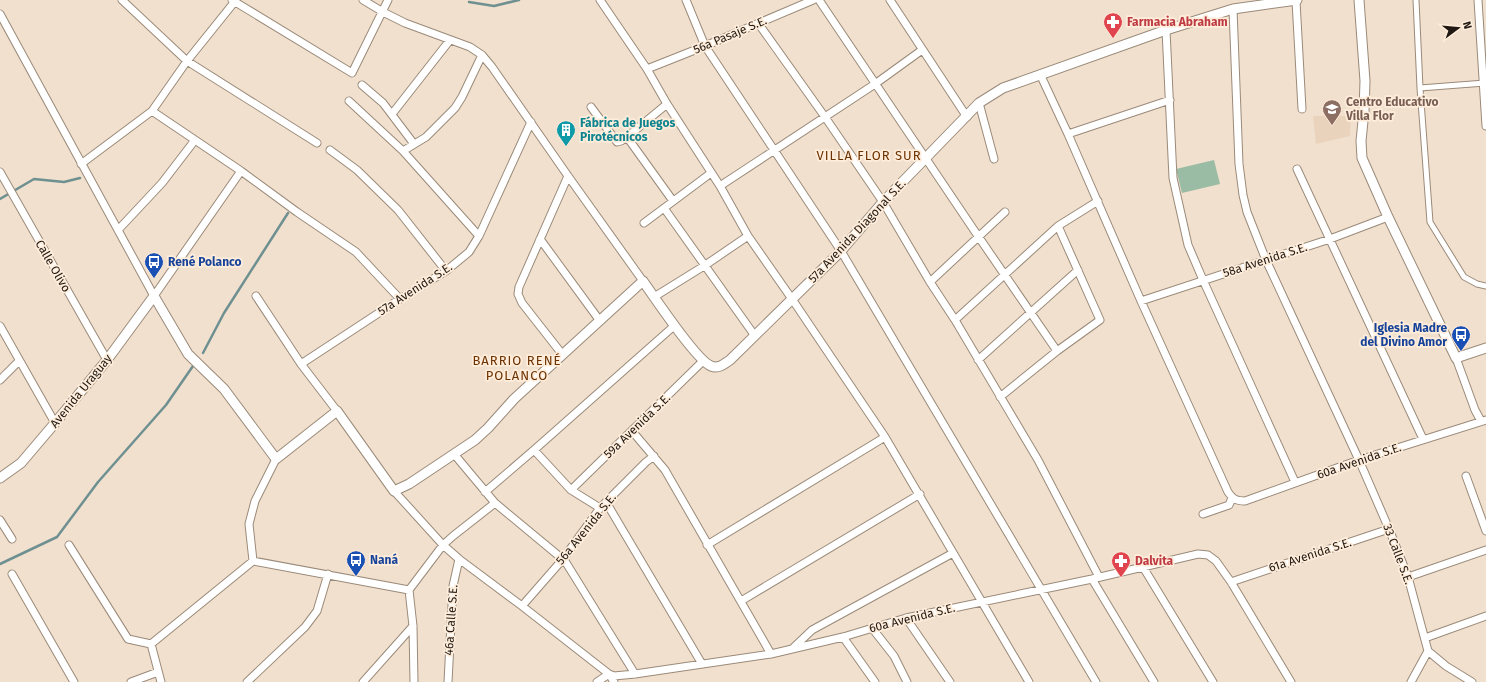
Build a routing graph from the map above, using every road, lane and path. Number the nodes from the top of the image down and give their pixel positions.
1 (122, 0) edge
2 (234, 0) edge
3 (363, 0) edge
4 (388, 0) edge
5 (600, 0) edge
6 (686, 0) edge
7 (813, 0) edge
8 (819, 0) edge
9 (890, 0) edge
10 (1296, 0) edge
11 (1359, 0) edge
12 (1416, 0) edge
13 (1478, 0) edge
14 (1233, 9) junction
15 (383, 12) junction
16 (0, 14) edge
17 (758, 23) junction
18 (1166, 30) junction
19 (450, 40) junction
20 (705, 46) junction
21 (922, 50) junction
22 (482, 55) junction
23 (188, 61) junction
24 (647, 69) junction
25 (1040, 74) junction
26 (1484, 83) edge
27 (875, 84) junction
28 (362, 85) dead end
29 (1420, 88) junction
30 (1170, 100) junction
31 (349, 101) dead end
32 (979, 103) junction
33 (667, 104) junction
34 (591, 107) dead end
35 (1302, 109) dead end
36 (152, 111) junction
37 (392, 114) junction
38 (825, 117) junction
39 (966, 117) junction
40 (531, 122) junction
41 (1486, 126) edge
42 (1068, 134) junction
43 (627, 137) junction
44 (195, 140) junction
45 (317, 143) dead end
46 (414, 144) junction
47 (330, 150) dead end
48 (774, 150) junction
49 (403, 151) junction
50 (925, 159) junction
51 (994, 159) dead end
52 (81, 164) junction
53 (1297, 169) dead end
54 (241, 171) junction
55 (0, 172) edge
56 (711, 173) junction
57 (568, 176) junction
58 (720, 186) junction
59 (673, 201) junction
60 (1098, 201) junction
61 (883, 202) junction
62 (664, 208) junction
63 (1005, 212) dead end
64 (1388, 217) junction
65 (644, 223) dead end
66 (1058, 226) junction
67 (118, 230) junction
68 (479, 236) junction
69 (748, 236) junction
70 (978, 236) junction
71 (540, 239) junction
72 (1330, 239) junction
73 (841, 251) junction
74 (1266, 260) junction
75 (704, 266) junction
76 (1078, 270) junction
77 (446, 271) junction
78 (1004, 274) junction
79 (1202, 280) junction
80 (643, 281) junction
81 (930, 282) junction
82 (1486, 286) edge
83 (154, 296) junction
84 (256, 296) dead end
85 (654, 297) junction
86 (400, 299) junction
87 (792, 299) junction
88 (1141, 301) junction
89 (1030, 312) junction
90 (955, 320) junction
91 (600, 321) junction
92 (0, 326) edge
93 (674, 326) junction
94 (755, 336) junction
95 (1486, 348) edge
96 (1057, 351) junction
97 (562, 354) junction
98 (1456, 358) junction
99 (108, 360) junction
100 (978, 360) junction
101 (19, 361) junction
102 (703, 361) junction
103 (301, 364) junction
104 (0, 380) edge
105 (1000, 396) junction
106 (337, 411) junction
107 (1484, 420) edge
108 (55, 423) junction
109 (632, 430) junction
110 (885, 437) junction
111 (1423, 439) junction
112 (534, 450) junction
113 (454, 454) junction
114 (654, 456) junction
115 (276, 459) junction
116 (1359, 460) junction
117 (1466, 476) dead end
118 (0, 478) edge
119 (1295, 482) junction
120 (571, 490) junction
121 (394, 491) junction
122 (485, 492) junction
123 (920, 494) junction
124 (1232, 498) junction
125 (606, 502) junction
126 (495, 503) junction
127 (600, 508) junction
128 (1203, 514) dead end
129 (0, 520) edge
130 (1389, 529) junction
131 (1486, 531) edge
132 (12, 539) dead end
133 (69, 545) dead end
134 (443, 545) junction
135 (707, 545) junction
136 (1486, 550) edge
137 (953, 553) junction
138 (459, 559) junction
139 (563, 559) junction
140 (253, 561) junction
141 (1143, 567) junction
142 (12, 574) dead end
143 (328, 574) junction
144 (1408, 577) junction
145 (1096, 578) junction
146 (1231, 582) junction
147 (1040, 589) junction
148 (409, 590) junction
149 (741, 601) junction
150 (981, 602) junction
151 (522, 606) junction
152 (1486, 616) edge
153 (906, 618) junction
154 (413, 626) junction
155 (872, 628) junction
156 (844, 637) junction
157 (1425, 638) junction
158 (150, 644) junction
159 (791, 649) junction
160 (1428, 651) junction
161 (772, 654) junction
162 (702, 664) junction
163 (158, 672) junction
164 (609, 674) junction
165 (635, 674) junction
166 (74, 682) edge
167 (131, 682) edge
168 (161, 682) edge
169 (247, 682) edge
170 (363, 682) edge
171 (414, 682) edge
172 (448, 682) edge
173 (598, 682) edge
174 (614, 682) edge
175 (875, 682) edge
176 (907, 682) edge
177 (950, 682) edge
178 (1029, 682) edge
179 (1096, 682) edge
180 (1154, 682) edge
181 (1213, 682) edge
182 (1291, 682) edge
183 (1411, 682) edge
184 (1472, 682) edge

1 - 23 street
2 - 15 street
2 - 23 street
3 - 15 street
4 - 15 street
5 - 24 street
6 - 20 street
7 - 17 street, 56a Pasaje S.E.
8 - 27 street
9 - 21 street
10 - 14 street
10 - 35 street
11 - 64 street
12 - 29 street
13 - 26 street
14 - 18 street
14 - 74 street, 33 Calle S.E.
15 - 19 street
16 - 52 street
17 - 20 street, 56a Pasaje S.E.
17 - 38 street
18 - 25 street
18 - 30 street
19 - 22 street
19 - 37 street
20 - 24 street, 56a Pasaje S.E.
20 - 48 street
21 - 27 street
21 - 39 street
22 - 40 street
22 - 46 street
23 - 36 street
23 - 45 street
24 - 33 street
25 - 32 street, 57a Avenida Diagonal S.E.
25 - 42 street
26 - 29 street
26 - 41 street
27 - 38 street
27 - 50 street
28 - 37 street
29 - 82 street
30 - 42 street
30 - 79 street
31 - 49 street
32 - 39 street, 57a Avenida Diagonal S.E.
32 - 51 street
33 - 43 street
33 - 56 street
34 - 43 street
36 - 44 street
36 - 52 street
37 - 46 street
38 - 48 street
38 - 61 street
39 - 50 street, 57a Avenida Diagonal S.E.
40 - 57 street
40 - 68 street, 57a Avenida S.E.
42 - 60 street
43 - 59 street
44 - 54 street
44 - 67 street
46 - 49 street
47 - 77 street
48 - 58 street
48 - 73 street
49 - 68 street
50 - 61 street, 57a Avenida Diagonal S.E.
50 - 70 street
52 - 67 street
53 - 72 street
54 - 83 street
54 - 86 street
55 - 99 street, Calle Olivo
56 - 58 street
56 - 59 street
57 - 71 street
57 - 80 street
58 - 69 street
59 - 62 street
60 - 66 street
60 - 88 street
61 - 73 street, 57a Avenida Diagonal S.E.
61 - 81 street
62 - 65 street
62 - 75 street
63 - 70 street
64 - 72 street, 58a Avenida S.E.
64 - 98 street
66 - 76 street
66 - 78 street
67 - 83 street
68 - 77 street, 57a Avenida S.E.
69 - 75 street
69 - 87 street
70 - 78 street
70 - 81 street
71 - 91 street
71 - 97 street
72 - 74 street, 58a Avenida S.E.
72 - 111 street
73 - 87 street, 57a Avenida Diagonal S.E.
73 - 147 street
74 - 79 street, 58a Avenida S.E.
74 - 116 street, 33 Calle S.E.
75 - 85 street
75 - 94 street
76 - 89 street
76 - 96 street
77 - 86 street, 57a Avenida S.E.
78 - 89 street
78 - 90 street
79 - 88 street, 58a Avenida S.E.
79 - 119 street
80 - 85 street
80 - 91 street
81 - 90 street
83 - 99 street, Avenida Uraguay
83 - 115 street
84 - 103 street
85 - 93 street
86 - 103 street, 57a Avenida S.E.
87 - 94 street, 57a Avenida Diagonal S.E.
87 - 110 street
88 - 124 street
89 - 96 street
89 - 100 street
90 - 100 street
91 - 97 street
92 - 101 street
93 - 102 street
93 - 112 street
94 - 102 street, 57a Avenida Diagonal S.E.
95 - 98 street
96 - 105 street
97 - 113 street
98 - 107 street
99 - 108 street, Avenida Uraguay
100 - 105 street
101 - 104 street
101 - 108 street
102 - 109 street, 59a Avenida S.E.
103 - 106 street
105 - 145 street
106 - 115 street
106 - 121 street
107 - 111 street, 60a Avenida S.E.
108 - 118 street, Avenida Uraguay
109 - 114 street
109 - 120 street, 59a Avenida S.E.
110 - 123 street
110 - 135 street
111 - 116 street, 60a Avenida S.E.
112 - 120 street
112 - 122 street
113 - 121 street
113 - 122 street
114 - 125 street, 56a Avenida S.E.
114 - 135 street
115 - 140 street
116 - 119 street, 60a Avenida S.E.
116 - 130 street, 33 Calle S.E.
117 - 131 street
119 - 124 street, 60a Avenida S.E.
120 - 127 street
121 - 134 street
122 - 126 street
123 - 137 street
123 - 149 street
124 - 128 street
125 - 127 street, 56a Avenida S.E.
125 - 162 street
126 - 134 street
126 - 139 street
127 - 139 street, 56a Avenida S.E.
129 - 132 street
130 - 144 street, 33 Calle S.E.
130 - 146 street, 61a Avenida S.E.
133 - 158 street
134 - 138 street
134 - 148 street
135 - 149 street
136 - 144 street
137 - 150 street
137 - 159 street
138 - 151 street
138 - 172 street, 46a Calle S.E.
139 - 151 street, 56a Avenida S.E.
139 - 165 street
140 - 143 street
140 - 158 street
141 - 145 street, 60a Avenida S.E.
141 - 146 street, 60a Avenida S.E.
141 - 181 street
142 - 166 street
143 - 148 street
143 - 169 street
144 - 157 street, 33 Calle S.E.
145 - 147 street, 60a Avenida S.E.
145 - 180 street
146 - 182 street
147 - 150 street, 60a Avenida S.E.
147 - 179 street
148 - 154 street
149 - 161 street
150 - 153 street, 60a Avenida S.E.
150 - 178 street
151 - 164 street
152 - 157 street
153 - 155 street, 60a Avenida S.E.
153 - 177 street
154 - 170 street
154 - 171 street
155 - 156 street, 60a Avenida S.E.
155 - 176 street
156 - 159 street, 60a Avenida S.E.
156 - 175 street
157 - 160 street, 33 Calle S.E.
158 - 163 street
159 - 161 street, 60a Avenida S.E.
160 - 183 street
160 - 184 street
161 - 162 street, 60a Avenida S.E.
162 - 165 street, 60a Avenida S.E.
163 - 167 street
163 - 168 street
164 - 165 street, 60a Avenida S.E.
164 - 173 street
164 - 174 street

